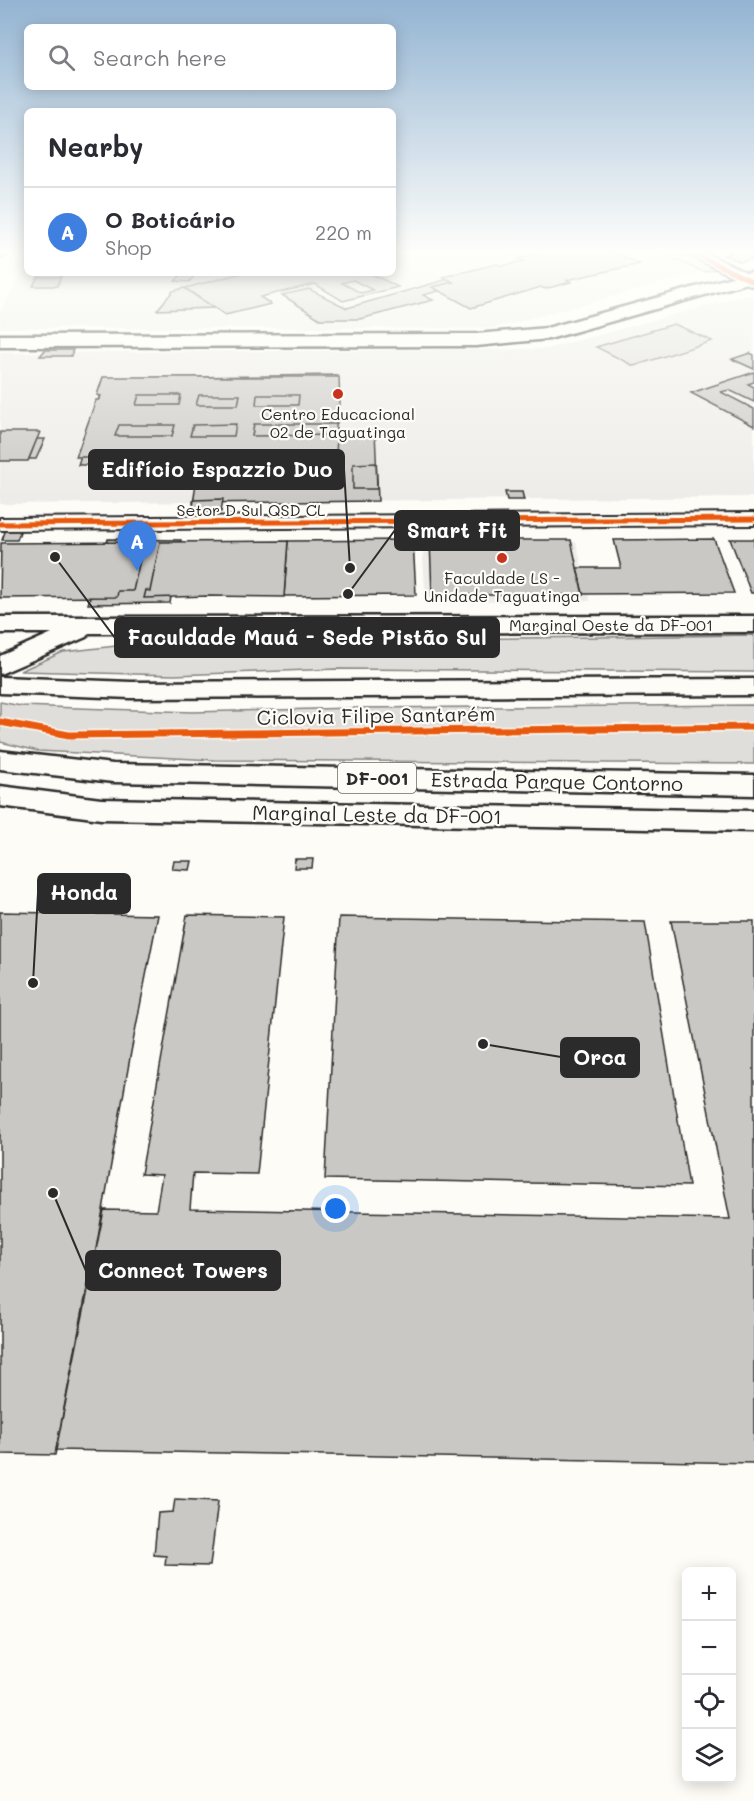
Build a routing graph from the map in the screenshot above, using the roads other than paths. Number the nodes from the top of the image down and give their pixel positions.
1 (538, 334) edge
2 (0, 341) edge
3 (754, 519) edge
4 (0, 524) edge
5 (92, 624) junction
6 (754, 624) edge
7 (0, 625) edge
8 (0, 666) edge
9 (0, 685) edge
10 (754, 687) edge
11 (0, 760) edge
12 (752, 787) edge
13 (0, 796) edge
14 (101, 809) junction
15 (0, 821) edge
16 (754, 821) edge

1 - 2 main road
3 - 4 street, Setor D Sul QSD CL
5 - 6 main road, Marginal Oeste da DF-001
5 - 7 main road, Marginal Oeste da DF-001
5 - 8 main road
9 - 10 main road
11 - 12 main road, Estrada Parque Contorno / DF-001
13 - 14 main road, Marginal Leste da DF-001
14 - 15 main road
14 - 16 main road, Marginal Leste da DF-001

